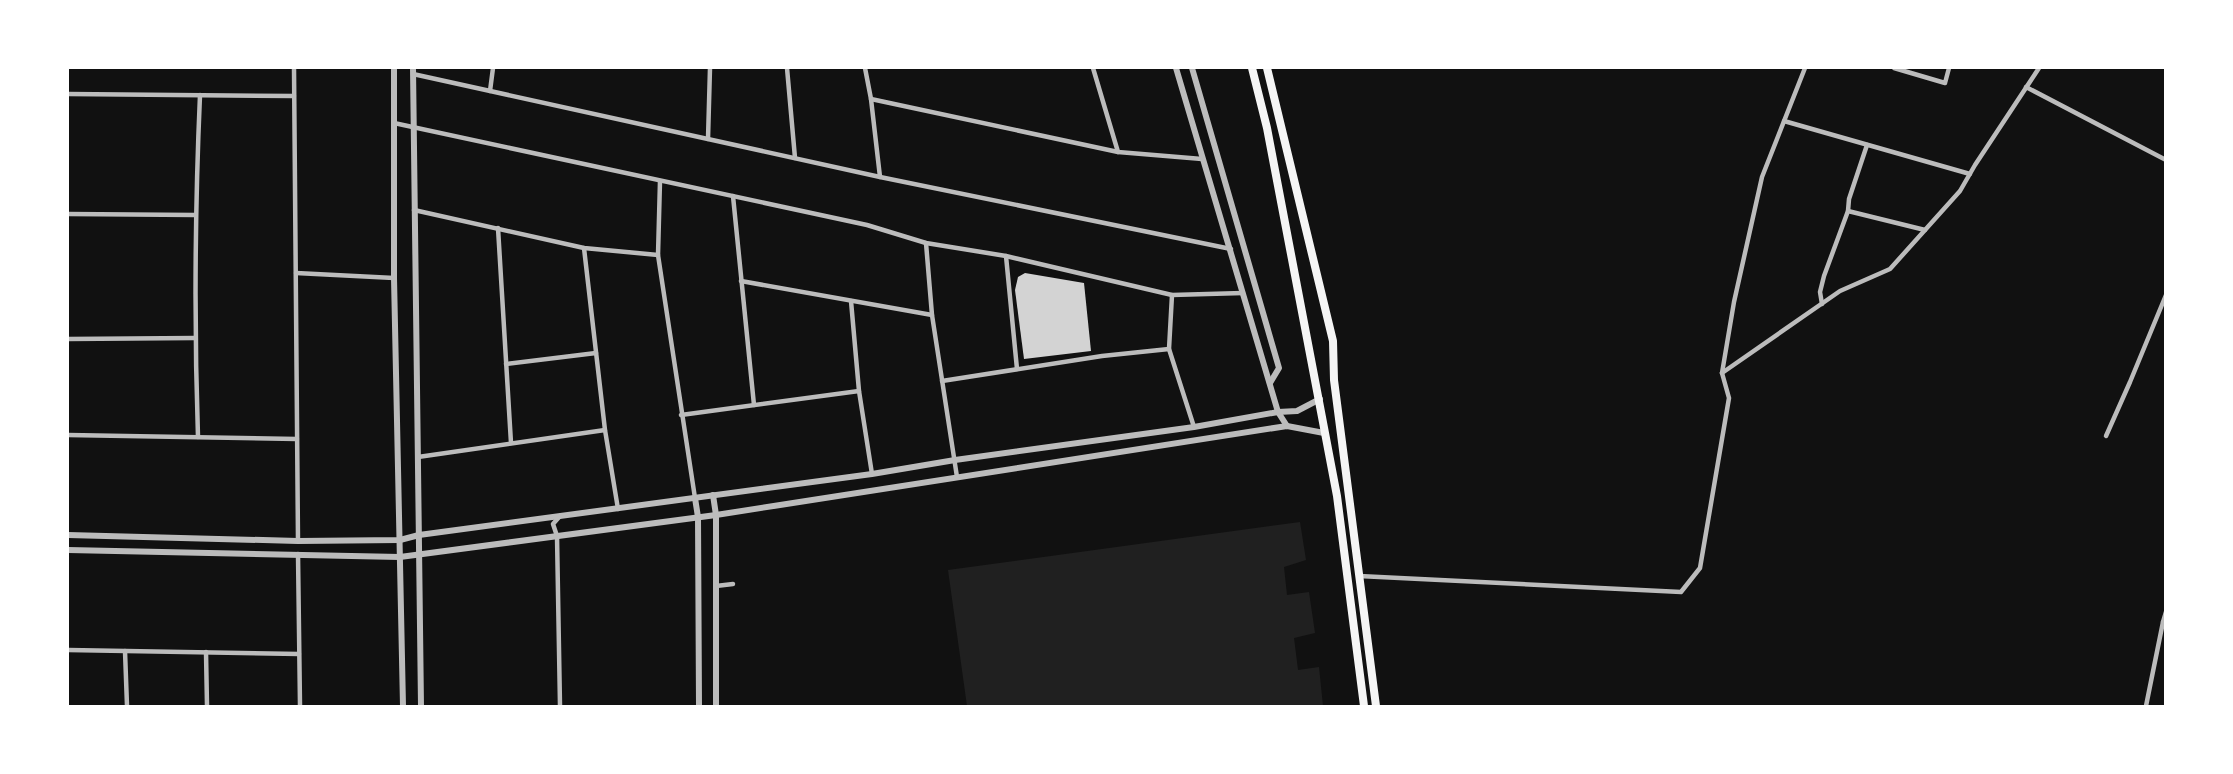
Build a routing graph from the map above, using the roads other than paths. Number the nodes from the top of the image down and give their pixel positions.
1 (294, 68) edge
2 (394, 68) edge
3 (493, 68) edge
4 (710, 68) edge
5 (787, 68) edge
6 (865, 68) edge
7 (1093, 68) edge
8 (1176, 68) edge
9 (1192, 68) edge
10 (1252, 68) edge
11 (1267, 68) edge
12 (1805, 68) edge
13 (1894, 68) edge
14 (1949, 68) edge
15 (2039, 68) edge
16 (413, 71) edge
17 (2026, 87) junction
18 (490, 91) junction
19 (68, 94) edge
20 (200, 95) junction
21 (294, 96) junction
22 (871, 99) junction
23 (1784, 121) junction
24 (394, 123) junction
25 (414, 128) junction
26 (708, 139) junction
27 (1867, 145) junction
28 (1118, 152) junction
29 (795, 158) junction
30 (1202, 159) junction
31 (2166, 160) edge
32 (1970, 174) junction
33 (880, 177) junction
34 (660, 181) junction
35 (733, 196) junction
36 (414, 210) junction
37 (1848, 211) junction
38 (68, 214) edge
39 (195, 215) junction
40 (498, 228) junction
41 (1925, 230) junction
42 (926, 243) junction
43 (584, 248) junction
44 (1231, 249) junction
45 (658, 255) junction
46 (1006, 256) junction
47 (296, 273) junction
48 (394, 278) junction
49 (741, 281) junction
50 (1243, 293) junction
51 (1172, 295) junction
52 (2166, 295) edge
53 (850, 301) junction
54 (1822, 304) junction
55 (932, 315) junction
56 (195, 338) junction
57 (68, 339) edge
58 (1169, 349) junction
59 (596, 353) junction
60 (506, 364) junction
61 (1017, 369) junction
62 (1722, 373) junction
63 (942, 381) junction
64 (1270, 382) junction
65 (859, 392) junction
66 (1320, 399) junction
67 (754, 405) junction
68 (1278, 412) junction
69 (681, 415) junction
70 (1287, 426) junction
71 (1194, 427) junction
72 (605, 430) junction
73 (1324, 433) junction
74 (68, 435) edge
75 (2106, 436) dead end
76 (198, 437) junction
77 (297, 439) junction
78 (511, 443) junction
79 (418, 457) junction
80 (955, 460) junction
81 (872, 474) junction
82 (957, 477) junction
83 (713, 495) junction
84 (695, 498) junction
85 (618, 509) junction
86 (716, 515) junction
87 (560, 516) junction
88 (698, 517) junction
89 (68, 535) edge
90 (419, 535) junction
91 (557, 536) junction
92 (400, 540) junction
93 (298, 541) junction
94 (68, 550) edge
95 (298, 554) junction
96 (419, 555) junction
97 (400, 558) junction
98 (1359, 576) junction
99 (733, 584) dead end
100 (716, 586) junction
101 (2166, 612) edge
102 (2164, 623) edge
103 (68, 651) edge
104 (125, 651) junction
105 (207, 652) junction
106 (299, 654) junction
107 (127, 706) edge
108 (207, 706) edge
109 (300, 706) edge
110 (403, 706) edge
111 (421, 706) edge
112 (560, 706) edge
113 (699, 706) edge
114 (716, 706) edge
115 (1364, 706) edge
116 (1376, 706) edge
117 (2146, 706) edge

1 - 21 street
2 - 24 street
3 - 18 street
4 - 26 street
5 - 29 street
6 - 22 street
7 - 28 street
8 - 30 street
9 - 64 street
10 - 66 main road
11 - 98 main road
12 - 23 street
13 - 14 street
15 - 17 street
16 - 18 street
16 - 25 street
17 - 31 street
17 - 32 street
18 - 26 street
19 - 20 street
20 - 21 street
20 - 39 street
21 - 47 street
22 - 28 street
22 - 33 street
23 - 27 street
23 - 62 street
24 - 25 street
24 - 48 street
25 - 34 street
25 - 36 street
26 - 29 street
27 - 32 street
27 - 37 street
28 - 30 street
29 - 33 street
30 - 44 street
32 - 41 street
33 - 44 street
34 - 35 street
34 - 45 street
35 - 42 street
35 - 49 street
36 - 40 street
36 - 79 street
37 - 41 street
37 - 54 street
38 - 39 street
39 - 56 street
40 - 43 street
40 - 60 street
41 - 54 street
42 - 46 street
42 - 55 street
43 - 45 street
43 - 59 street
44 - 50 street
45 - 69 street
46 - 51 street
46 - 61 street
47 - 48 street
47 - 77 street
48 - 92 street
49 - 53 street
49 - 67 street
50 - 51 street
50 - 64 street
51 - 58 street
52 - 75 street
53 - 55 street
53 - 65 street
54 - 62 street
55 - 63 street
56 - 57 street
56 - 76 street
58 - 61 street
58 - 71 street
59 - 60 street
59 - 72 street
60 - 78 street
61 - 63 street
62 - 98 street
63 - 80 street
64 - 68 street
65 - 67 street
65 - 81 street
66 - 68 street
66 - 73 main road
67 - 69 street
68 - 70 street
68 - 71 street
69 - 84 street
70 - 73 street
70 - 82 street
71 - 80 street
72 - 78 street
72 - 85 street
73 - 115 main road
74 - 76 street
76 - 77 street
77 - 93 street
78 - 79 street
79 - 90 street
80 - 81 street
80 - 82 street
81 - 83 street
82 - 86 street
83 - 84 street
83 - 86 street
84 - 85 street
84 - 88 street
85 - 87 street
86 - 88 street
86 - 100 street
87 - 90 street
87 - 91 street
88 - 91 street
88 - 113 street
89 - 93 street
90 - 92 street
90 - 96 street
91 - 96 street
91 - 112 street
92 - 93 street
92 - 97 street
94 - 95 street
95 - 97 street
95 - 106 street
96 - 97 street
96 - 111 street
97 - 110 street
98 - 116 main road
99 - 100 street
100 - 114 street
101 - 102 street
102 - 117 street
103 - 104 street
104 - 105 street
104 - 107 street
105 - 106 street
105 - 108 street
106 - 109 street

